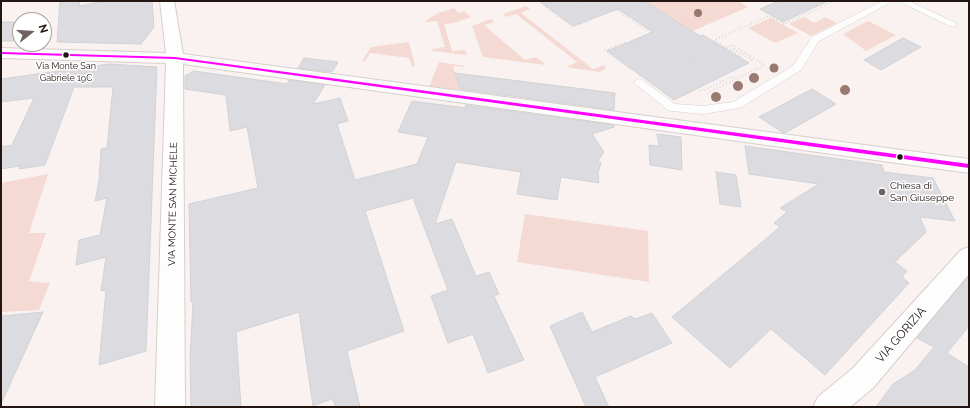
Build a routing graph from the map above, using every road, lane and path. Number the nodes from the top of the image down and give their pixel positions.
1 (167, 1) edge
2 (538, 1) edge
3 (567, 1) edge
4 (603, 1) edge
5 (834, 1) edge
6 (889, 1) edge
7 (902, 1) edge
8 (953, 24) dead end
9 (1, 53) edge
10 (740, 57) dead end
11 (175, 58) junction
12 (754, 59) junction
13 (626, 66) dead end
14 (736, 79) junction
15 (638, 82) dead end
16 (698, 88) dead end
17 (704, 95) dead end
18 (969, 166) edge
19 (969, 257) edge
20 (170, 407) edge
21 (828, 407) edge

1 - 11 street, VIA MONTE SAN MICHELE
2 - 3 path
4 - 13 path
5 - 12 path
6 - 15 lane
7 - 8 lane
9 - 11 street
10 - 12 path
11 - 18 street
11 - 20 street, VIA MONTE SAN MICHELE
12 - 14 path
14 - 16 path
14 - 17 path
19 - 21 street, VIA GORIZIA

